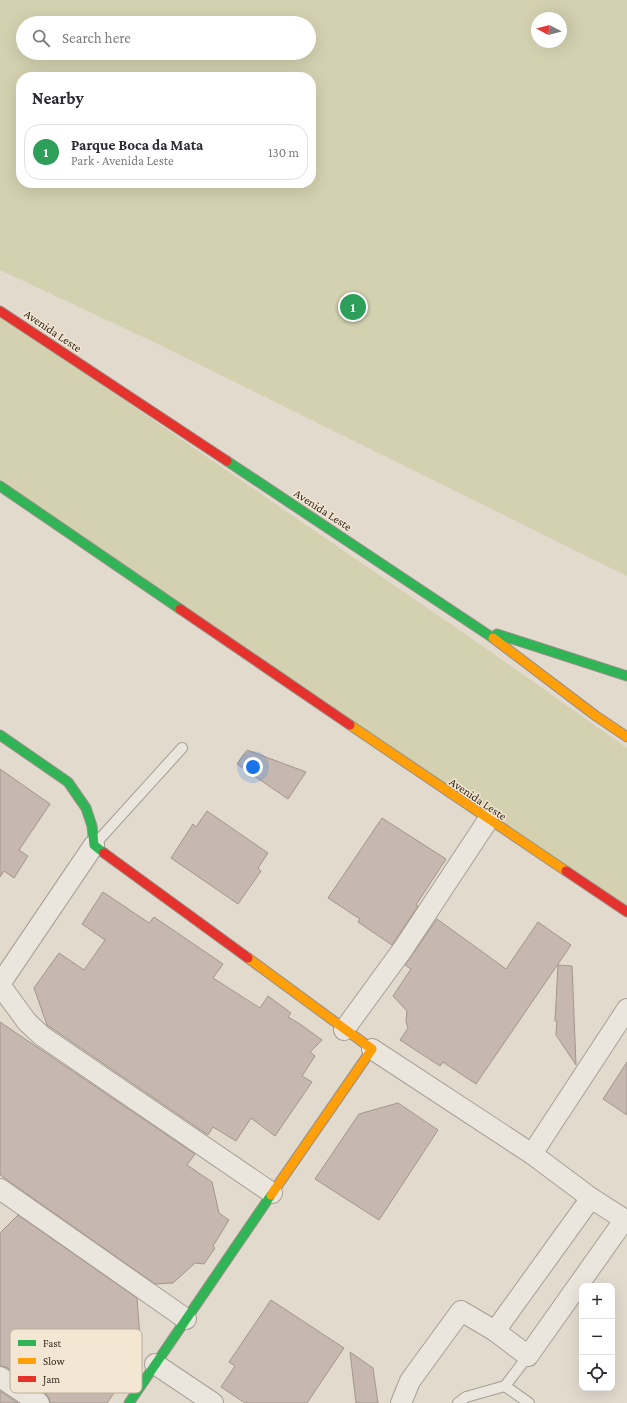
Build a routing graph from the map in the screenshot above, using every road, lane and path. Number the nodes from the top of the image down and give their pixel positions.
1 (0, 311) edge
2 (0, 486) edge
3 (482, 630) junction
4 (627, 676) edge
5 (0, 736) edge
6 (627, 737) edge
7 (182, 748) dead end
8 (488, 820) junction
9 (94, 845) junction
10 (627, 912) edge
11 (0, 984) edge
12 (627, 1009) edge
13 (344, 1030) junction
14 (372, 1049) junction
15 (532, 1154) junction
16 (0, 1189) edge
17 (272, 1193) junction
18 (591, 1198) junction
19 (626, 1220) edge
20 (186, 1319) junction
21 (495, 1331) junction
22 (528, 1356) junction
23 (155, 1364) junction
24 (0, 1377) edge
25 (10, 1384) edge
26 (142, 1384) edge
27 (505, 1386) junction
28 (24, 1393) edge
29 (136, 1393) edge
30 (39, 1403) edge
31 (129, 1403) edge
32 (213, 1403) edge
33 (401, 1403) edge
34 (458, 1403) edge
35 (529, 1403) edge

1 - 3 main road, Avenida Leste
2 - 8 main road, Avenida Leste
3 - 4 main road
3 - 6 main road, Avenida Leste
5 - 9 main road
7 - 9 lane
8 - 10 main road, Avenida Leste
8 - 13 street
9 - 11 street
9 - 13 main road
11 - 17 street
12 - 15 street
13 - 14 main road
14 - 15 street
14 - 17 main road
15 - 18 street
16 - 20 street
17 - 20 main road
18 - 19 street
18 - 21 street
19 - 22 street
20 - 23 main road
21 - 22 street
21 - 33 street
22 - 27 lane
23 - 26 main road
23 - 32 street
24 - 25 street
27 - 34 lane
27 - 35 lane
28 - 30 street
29 - 31 main road

